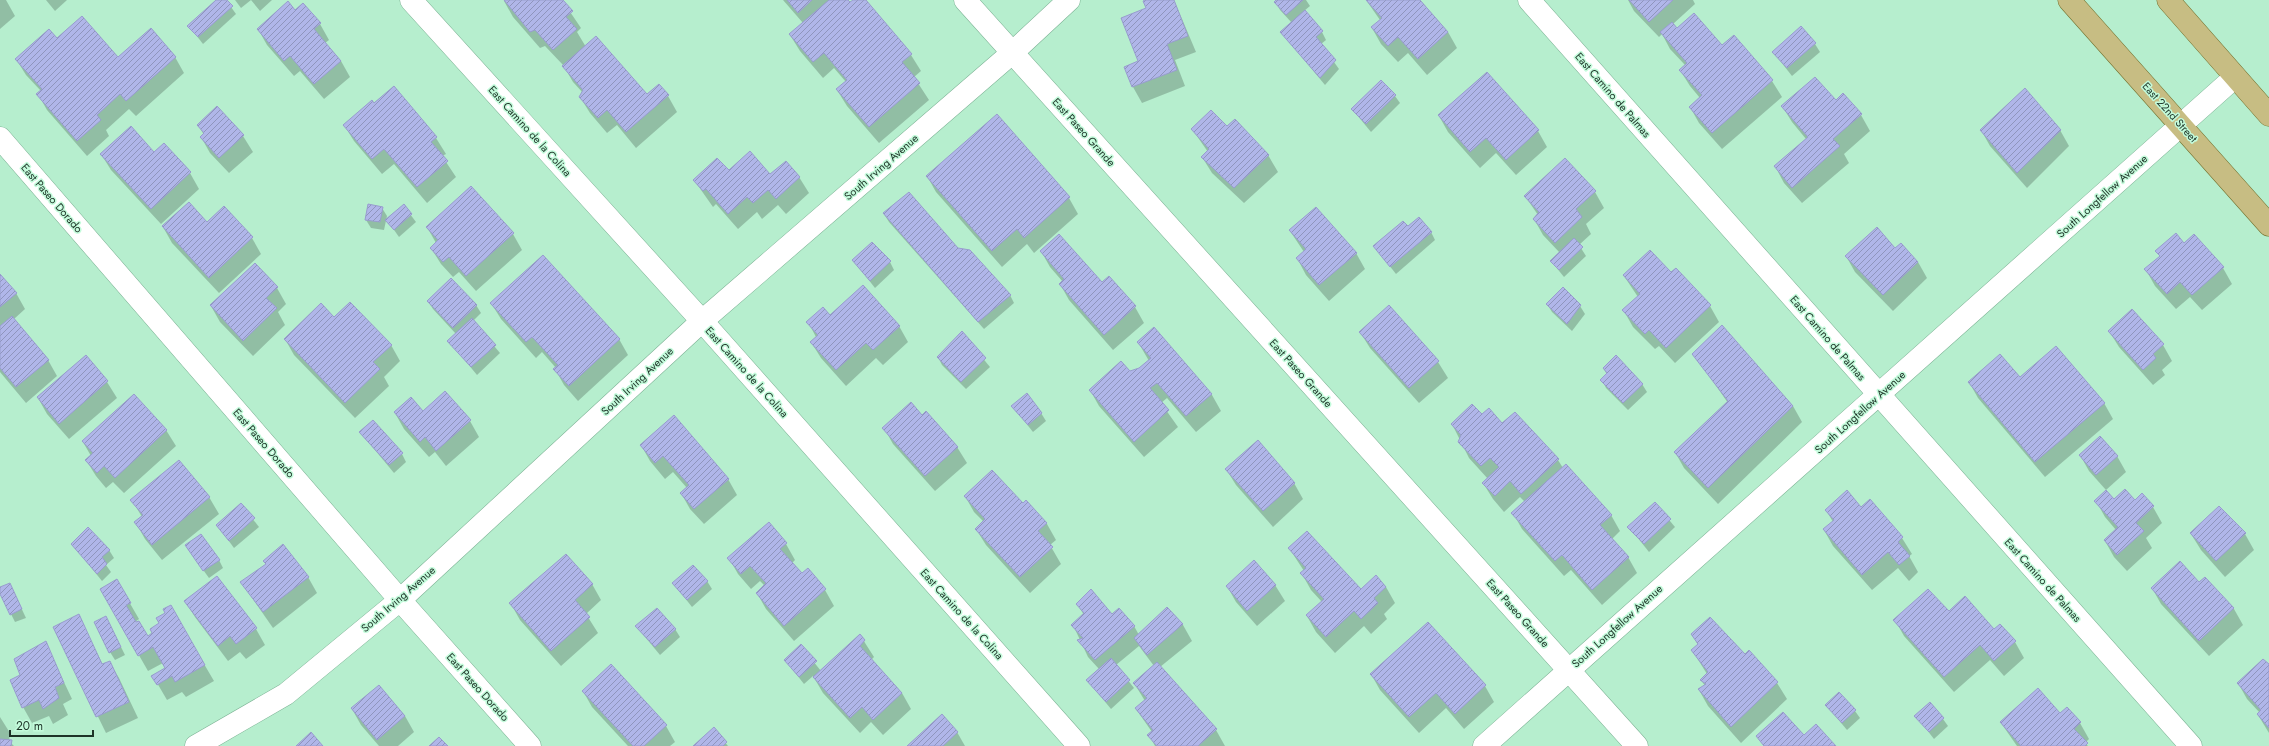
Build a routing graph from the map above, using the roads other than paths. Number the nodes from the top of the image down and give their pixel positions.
1 (411, 0) edge
2 (965, 0) edge
3 (1069, 0) edge
4 (1529, 0) edge
5 (2070, 0) edge
6 (2168, 0) edge
7 (1012, 53) junction
8 (2235, 77) junction
9 (2269, 115) edge
10 (2183, 126) junction
11 (0, 138) edge
12 (2269, 225) edge
13 (702, 321) junction
14 (1878, 395) junction
15 (400, 600) junction
16 (1569, 670) junction
17 (196, 746) edge
18 (530, 746) edge
19 (1080, 746) edge
20 (1484, 746) edge
21 (1636, 746) edge
22 (2191, 746) edge

1 - 13 street, East Camino de la Colina
2 - 7 street, East Paseo Grande
3 - 7 street, South Irving Avenue
4 - 14 street, East Camino de Palmas
5 - 10 main road, East 22nd Street
6 - 8 main road
7 - 13 street, South Irving Avenue
7 - 16 street, East Paseo Grande
8 - 9 main road
8 - 10 street, South Longfellow Avenue
10 - 12 main road, East 22nd Street
10 - 14 street, South Longfellow Avenue
11 - 15 street, East Paseo Dorado
13 - 15 street, South Irving Avenue
13 - 19 street, East Camino de la Colina
14 - 16 street, South Longfellow Avenue
14 - 22 street, East Camino de Palmas
15 - 17 street, South Irving Avenue
15 - 18 street, East Paseo Dorado
16 - 20 street, South Longfellow Avenue
16 - 21 street, East Paseo Grande

